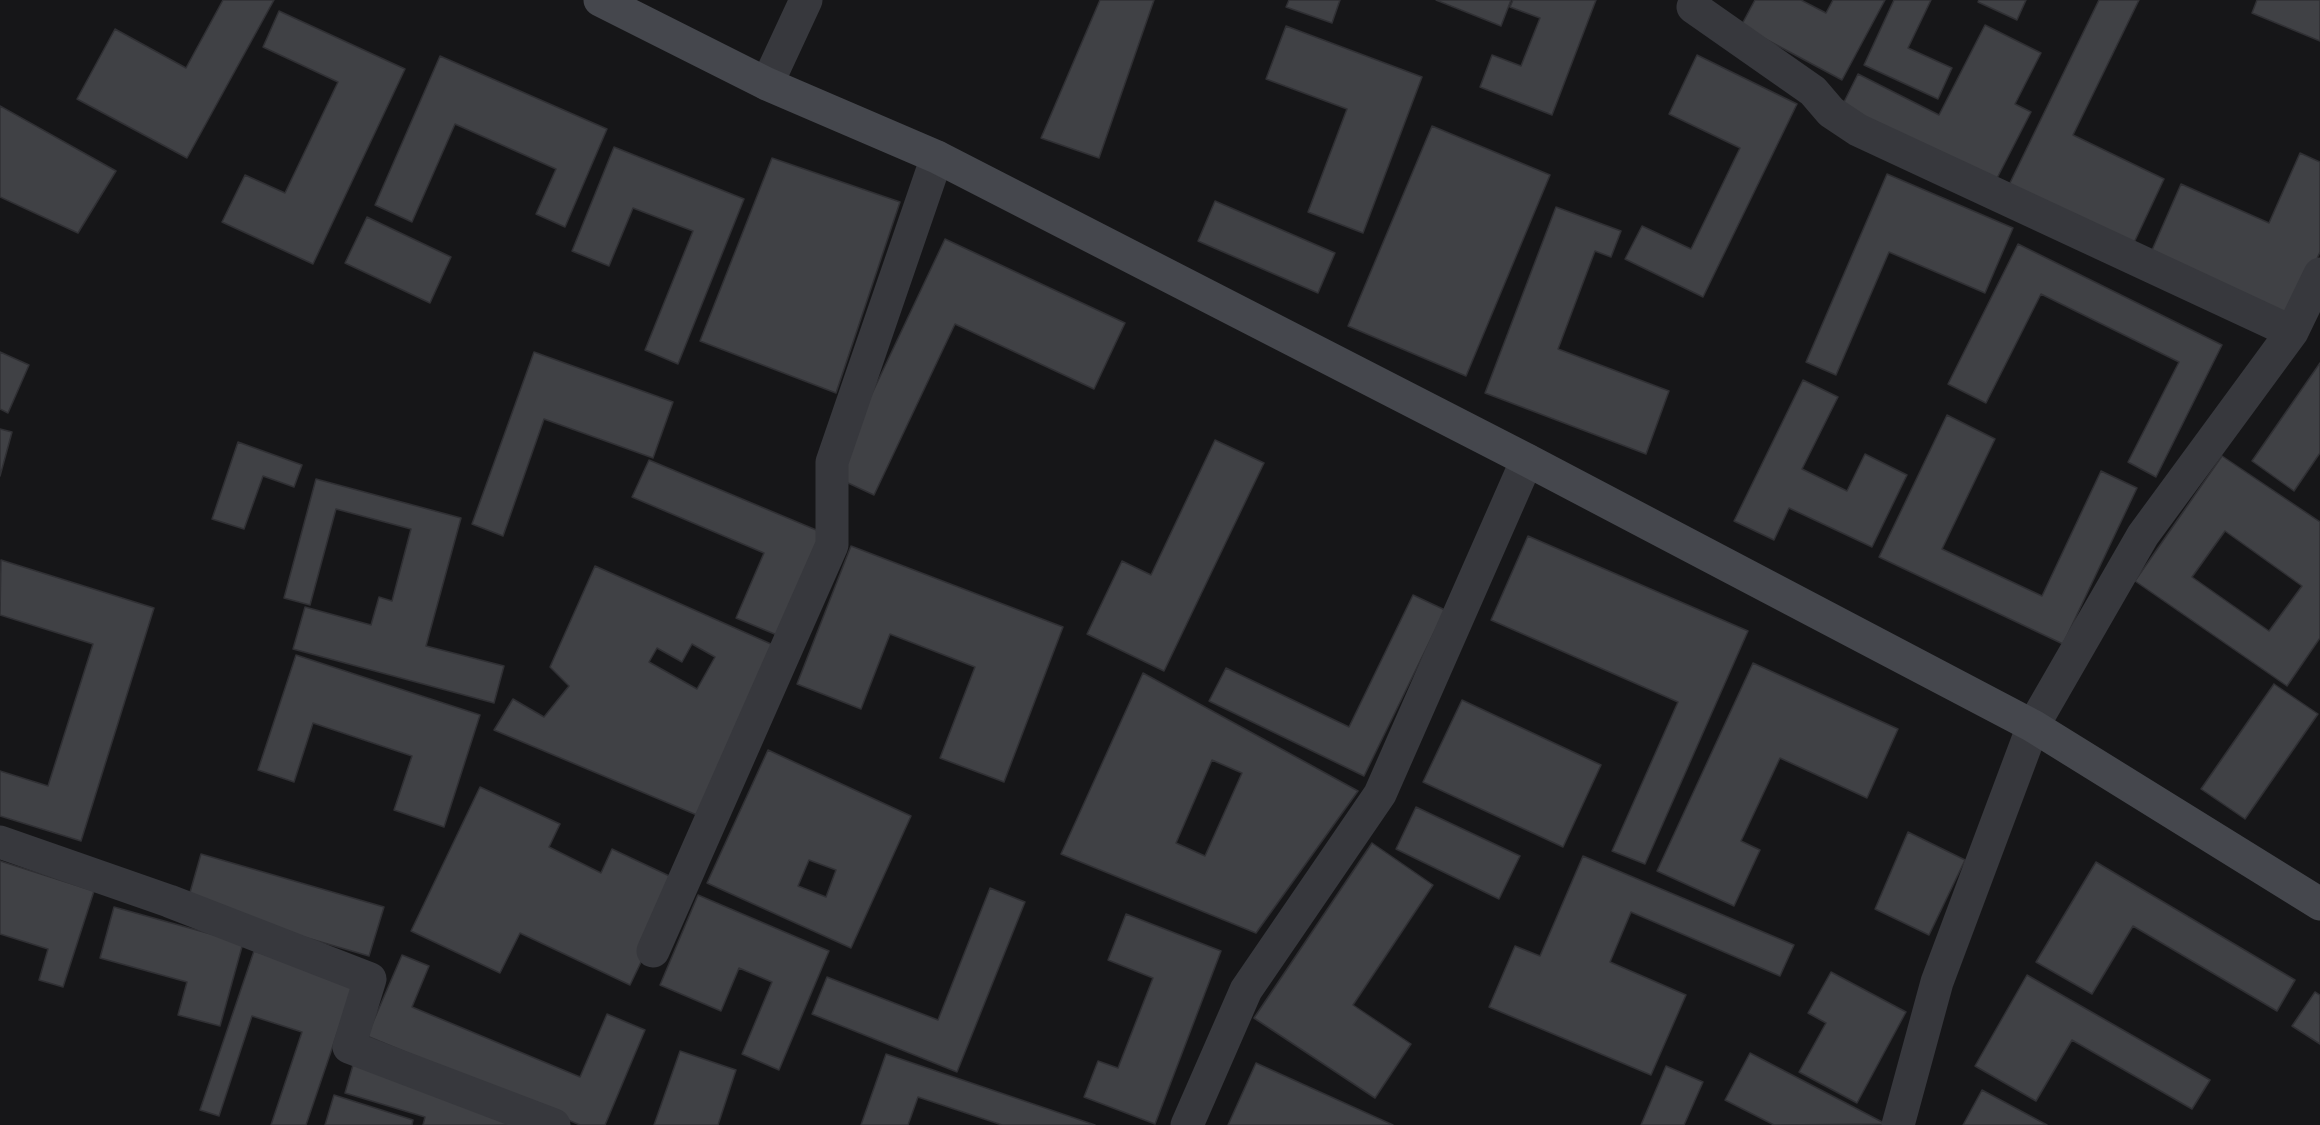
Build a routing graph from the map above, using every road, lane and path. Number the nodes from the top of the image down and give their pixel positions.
1 (600, 0) edge
2 (806, 0) edge
3 (1693, 7) dead end
4 (767, 84) junction
5 (937, 157) junction
6 (2320, 274) edge
7 (2292, 332) junction
8 (1527, 460) junction
9 (2033, 726) junction
10 (0, 842) edge
11 (2320, 904) edge
12 (653, 951) dead end
13 (554, 1125) edge
14 (1186, 1125) edge
15 (1898, 1125) edge

1 - 4 main road
2 - 4 street
3 - 7 street
4 - 5 main road
5 - 8 main road
5 - 12 street
6 - 7 street
7 - 9 street
8 - 9 main road
8 - 14 street
9 - 11 main road
9 - 15 street
10 - 13 street

